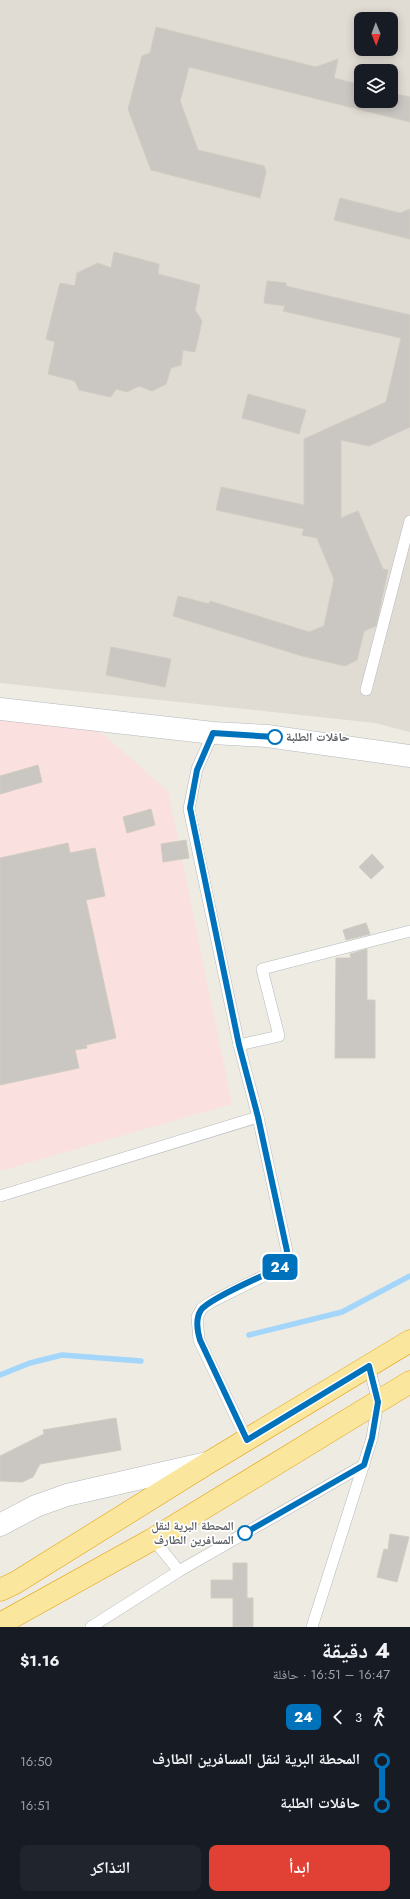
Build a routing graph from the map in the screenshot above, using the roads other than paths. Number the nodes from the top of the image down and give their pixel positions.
1 (410, 521) edge
2 (366, 690) dead end
3 (0, 709) edge
4 (213, 733) junction
5 (410, 756) edge
6 (410, 931) edge
7 (239, 1045) junction
8 (258, 1117) junction
9 (0, 1196) edge
10 (410, 1341) edge
11 (369, 1366) junction
12 (410, 1382) edge
13 (378, 1402) junction
14 (247, 1440) junction
15 (208, 1462) junction
16 (364, 1465) junction
17 (0, 1525) edge
18 (153, 1539) junction
19 (179, 1571) junction
20 (0, 1590) edge
21 (42, 1602) junction
22 (0, 1624) edge
23 (1, 1627) edge
24 (91, 1627) edge
25 (312, 1627) edge

1 - 2 lane
3 - 4 street
4 - 5 street
4 - 7 lane
6 - 7 lane
7 - 8 lane
8 - 9 lane
8 - 14 lane
10 - 11 highway
11 - 13 lane
11 - 14 highway
12 - 13 highway
13 - 16 lane
13 - 18 highway
14 - 15 highway
15 - 17 street
15 - 20 highway
16 - 19 lane
16 - 25 lane
18 - 19 lane
18 - 21 highway
19 - 24 lane
21 - 22 highway
21 - 23 highway

